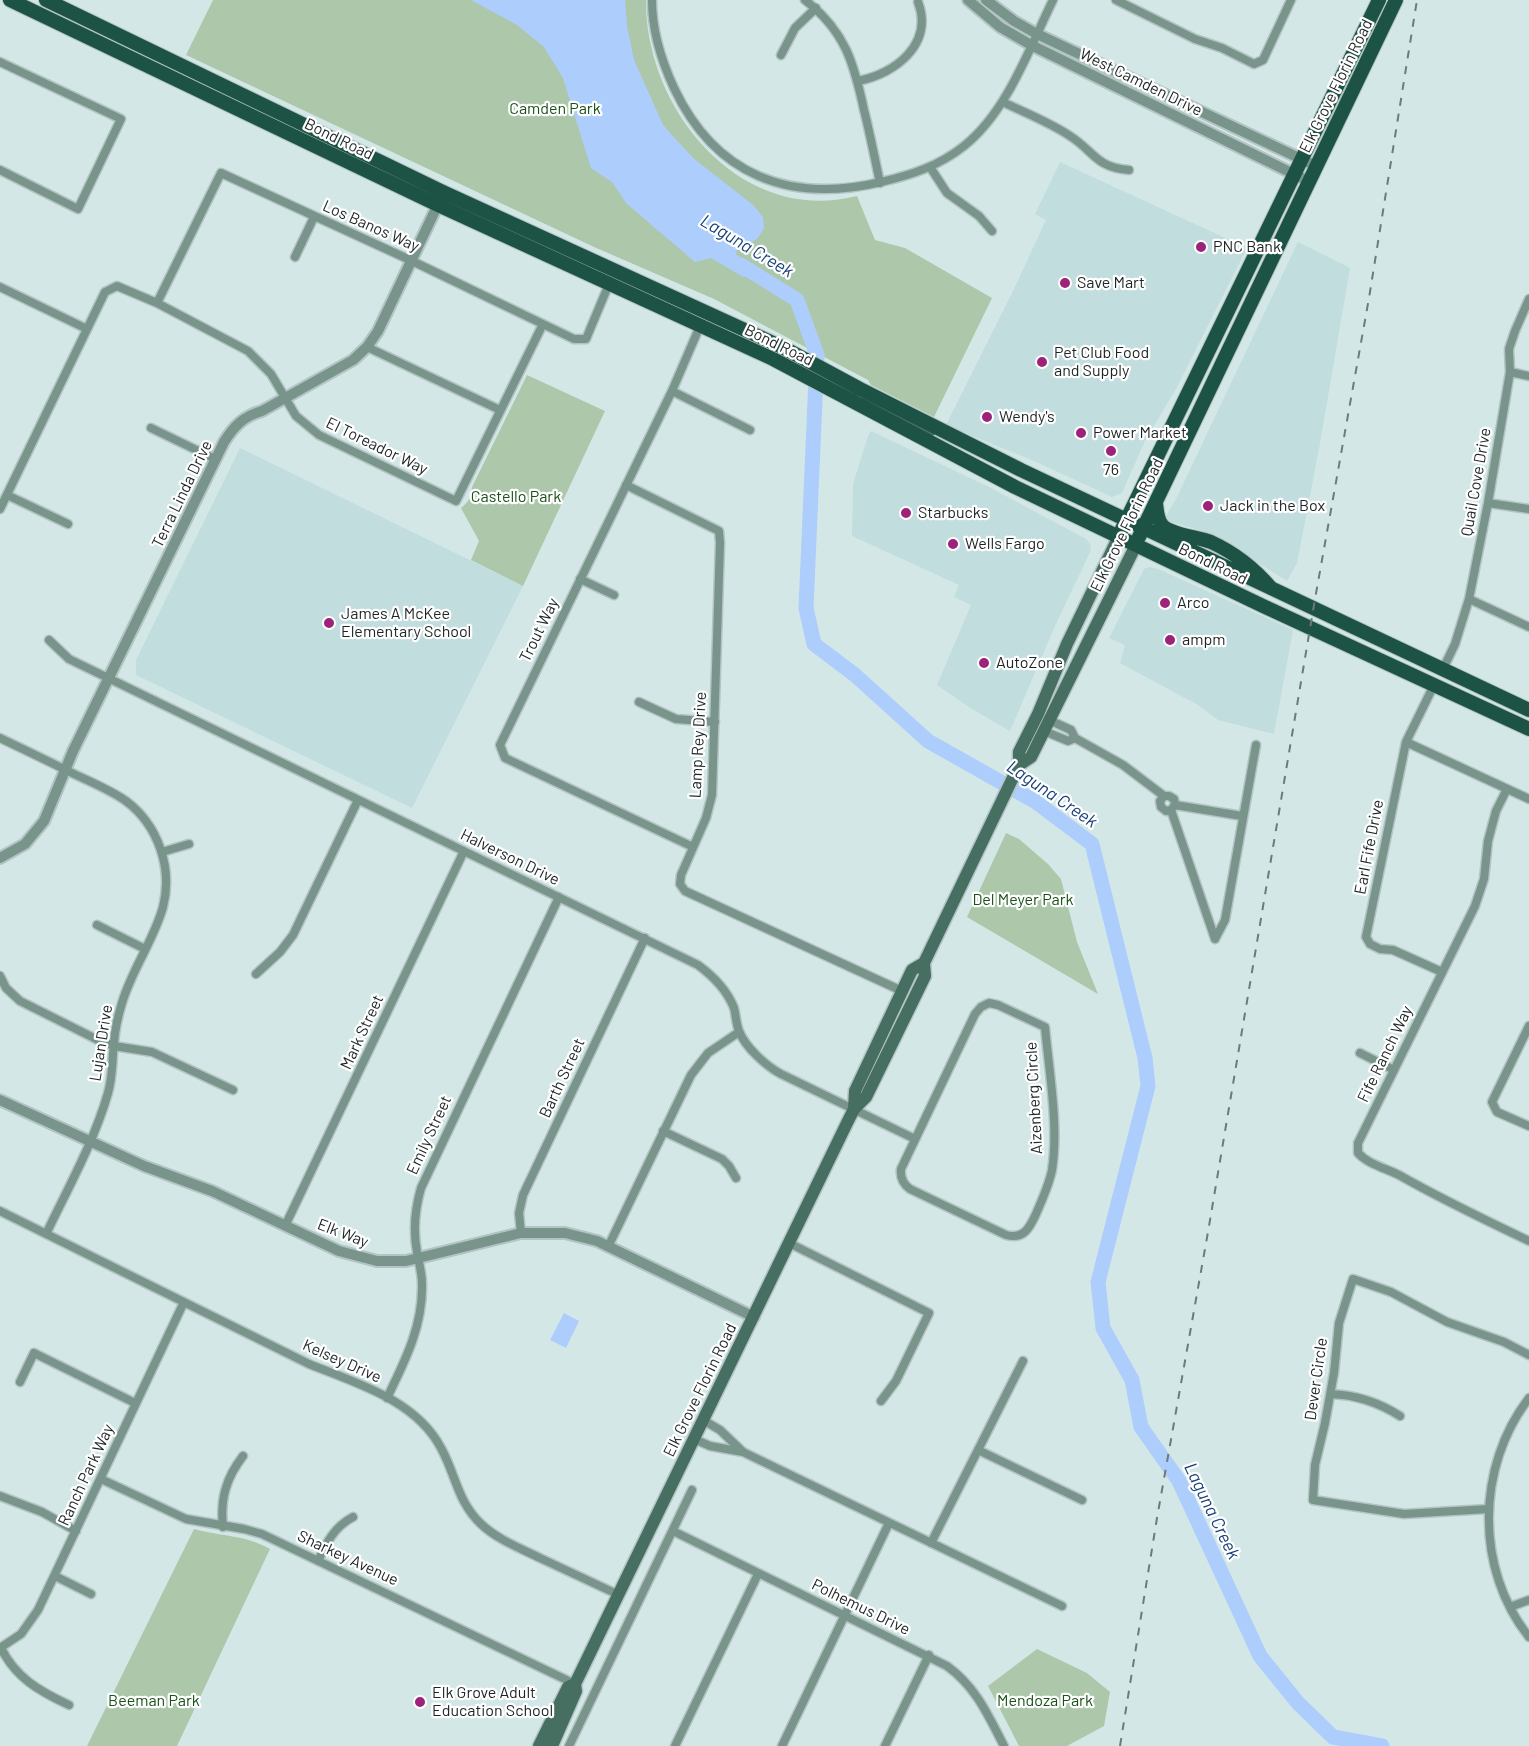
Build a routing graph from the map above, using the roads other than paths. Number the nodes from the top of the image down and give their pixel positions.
1 (10, 0) edge
2 (46, 0) edge
3 (652, 0) edge
4 (805, 0) edge
5 (968, 0) edge
6 (986, 0) edge
7 (1053, 0) edge
8 (1116, 0) edge
9 (1291, 0) edge
10 (1379, 0) edge
11 (1396, 0) edge
12 (918, 2) dead end
13 (816, 8) junction
14 (1037, 34) junction
15 (1031, 45) junction
16 (781, 55) dead end
17 (0, 62) edge
18 (858, 81) junction
19 (1003, 102) junction
20 (1303, 159) junction
21 (1316, 165) junction
22 (930, 168) junction
23 (0, 170) edge
24 (1129, 170) dead end
25 (1296, 173) junction
26 (1308, 181) junction
27 (880, 183) junction
28 (440, 199) junction
29 (314, 217) junction
30 (993, 231) dead end
31 (1259, 249) junction
32 (295, 256) dead end
33 (410, 260) junction
34 (609, 284) junction
35 (0, 287) edge
36 (1529, 299) edge
37 (157, 303) junction
38 (1249, 305) junction
39 (1225, 320) junction
40 (543, 324) junction
41 (700, 326) junction
42 (87, 329) junction
43 (368, 346) junction
44 (1226, 354) junction
45 (1510, 372) junction
46 (1529, 376) edge
47 (672, 391) junction
48 (284, 399) junction
49 (849, 399) junction
50 (500, 410) junction
51 (151, 428) dead end
52 (937, 428) junction
53 (750, 430) dead end
54 (215, 459) junction
55 (626, 485) junction
56 (7, 495) junction
57 (1488, 502) junction
58 (1156, 503) junction
59 (0, 509) edge
60 (1529, 509) edge
61 (1126, 521) junction
62 (68, 524) dead end
63 (1143, 529) junction
64 (1119, 536) junction
65 (1136, 545) junction
66 (580, 579) junction
67 (1275, 591) junction
68 (614, 596) dead end
69 (1469, 599) junction
70 (1529, 627) edge
71 (49, 640) dead end
72 (1346, 645) junction
73 (1443, 669) junction
74 (108, 679) junction
75 (1434, 685) junction
76 (1049, 686) junction
77 (639, 702) dead end
78 (1529, 711) edge
79 (715, 722) junction
80 (1046, 725) junction
81 (1529, 729) edge
82 (0, 738) edge
83 (1406, 742) junction
84 (1256, 745) dead end
85 (1019, 765) junction
86 (66, 770) junction
87 (1507, 789) junction
88 (1164, 796) junction
89 (1529, 799) edge
90 (358, 800) junction
91 (1173, 807) junction
92 (1242, 816) junction
93 (189, 844) dead end
94 (693, 847) junction
95 (464, 851) junction
96 (162, 852) junction
97 (0, 858) edge
98 (559, 897) junction
99 (97, 925) dead end
100 (645, 938) junction
101 (145, 949) junction
102 (924, 963) junction
103 (1442, 972) junction
104 (256, 974) dead end
105 (0, 976) edge
106 (902, 992) junction
107 (1529, 1026) edge
108 (739, 1032) junction
109 (114, 1046) junction
110 (1360, 1053) dead end
111 (1394, 1070) junction
112 (233, 1090) dead end
113 (0, 1100) edge
114 (854, 1109) junction
115 (1529, 1126) edge
116 (663, 1131) junction
117 (915, 1139) junction
118 (90, 1143) junction
119 (736, 1178) dead end
120 (0, 1211) edge
121 (285, 1226) junction
122 (521, 1233) junction
123 (46, 1234) junction
124 (1529, 1241) edge
125 (789, 1243) junction
126 (608, 1246) junction
127 (418, 1259) junction
128 (184, 1302) junction
129 (754, 1317) junction
130 (1529, 1355) edge
131 (1023, 1361) dead end
132 (20, 1382) dead end
133 (1331, 1394) junction
134 (387, 1398) junction
135 (1529, 1398) edge
136 (881, 1401) dead end
137 (135, 1403) junction
138 (1400, 1416) dead end
139 (703, 1420) junction
140 (694, 1439) junction
141 (978, 1450) junction
142 (743, 1452) junction
143 (243, 1456) dead end
144 (101, 1479) junction
145 (692, 1490) dead end
146 (0, 1496) edge
147 (1082, 1500) dead end
148 (1488, 1509) junction
149 (353, 1517) dead end
150 (889, 1523) junction
151 (223, 1527) junction
152 (76, 1530) junction
153 (673, 1531) junction
154 (931, 1543) junction
155 (318, 1561) junction
156 (758, 1574) junction
157 (55, 1576) junction
158 (91, 1594) dead end
159 (619, 1595) junction
160 (1529, 1600) edge
161 (1062, 1606) dead end
162 (1510, 1607) junction
163 (845, 1615) junction
164 (1529, 1637) edge
165 (1, 1648) edge
166 (929, 1655) junction
167 (575, 1684) junction
168 (69, 1705) dead end
169 (539, 1746) edge
170 (552, 1746) edge
171 (569, 1746) edge
172 (675, 1746) edge
173 (782, 1746) edge
174 (885, 1746) edge
175 (1004, 1746) edge

1 - 28 main road, Bond Road
2 - 28 main road, Bond Road
3 - 27 street
4 - 13 street
5 - 15 street, West Camden Drive
6 - 14 street, West Camden Drive
7 - 14 street
8 - 9 street
10 - 20 main road, Elk Grove Florin Road
11 - 21 main road, Elk Grove Florin Road
12 - 18 street
13 - 16 street
13 - 18 street
14 - 15 street
14 - 20 street, West Camden Drive
15 - 19 street
15 - 25 street, West Camden Drive
17 - 23 street
18 - 27 street
19 - 22 street
19 - 24 street
20 - 21 street, West Camden Drive
20 - 25 main road, Elk Grove Florin Road
21 - 26 main road, Elk Grove Florin Road
22 - 27 street
22 - 30 street
25 - 26 street, West Camden Drive
25 - 31 main road, Elk Grove Florin Road
26 - 38 main road, Elk Grove Florin Road
28 - 33 street, Terra Linda Drive
28 - 34 main road, Bond Road
28 - 52 main road, Bond Road
29 - 32 street
29 - 33 street, Los Banos Way
29 - 37 street, Los Banos Way
31 - 38 main road
31 - 39 main road, Elk Grove Florin Road
33 - 40 street, Los Banos Way
33 - 43 street, Terra Linda Drive
34 - 40 street, Los Banos Way
34 - 41 main road, Bond Road
35 - 42 street
36 - 45 street, Quail Cove Drive
37 - 42 street, El Toreador Way
37 - 48 street, El Toreador Way
38 - 44 main road, Elk Grove Florin Road
39 - 44 main road
39 - 61 main road, Elk Grove Florin Road
40 - 50 street, El Toreador Way
41 - 47 street, Trout Way
41 - 49 main road, Bond Road
42 - 56 street
43 - 48 street, Terra Linda Drive
43 - 50 street
44 - 58 main road, Elk Grove Florin Road
45 - 46 street
45 - 57 street, Quail Cove Drive
47 - 53 street
47 - 55 street, Trout Way
48 - 50 street, El Toreador Way
48 - 54 street, Terra Linda Drive
49 - 52 main road
49 - 64 main road, Bond Road
51 - 54 street
52 - 61 main road, Bond Road
54 - 74 street, Terra Linda Drive
55 - 66 street, Trout Way
55 - 79 street, Lamp Rey Drive
56 - 59 street
56 - 62 street
57 - 60 street
57 - 69 street, Quail Cove Drive
58 - 63 main road, Elk Grove Florin Road
58 - 67 main road
61 - 63 main road, Bond Road
61 - 64 main road, Elk Grove Florin Road
63 - 65 main road, Elk Grove Florin Road
63 - 67 main road, Bond Road
64 - 65 main road, Bond Road
64 - 76 main road, Elk Grove Florin Road
65 - 72 main road, Bond Road
65 - 80 main road, Elk Grove Florin Road
66 - 68 street
66 - 94 street, Trout Way
67 - 73 main road, Bond Road
69 - 70 street
69 - 73 street, Quail Cove Drive
71 - 74 street, Halverson Drive
72 - 73 main road
72 - 75 main road, Bond Road
73 - 78 main road, Bond Road
74 - 86 street, Terra Linda Drive
74 - 90 street, Halverson Drive
75 - 78 main road
75 - 81 main road, Bond Road
75 - 83 street, Earl Fife Drive
76 - 80 main road
76 - 85 main road, Elk Grove Florin Road
77 - 79 street
79 - 94 street, Lamp Rey Drive
80 - 85 main road, Elk Grove Florin Road
80 - 88 street
82 - 86 street, Lujan Drive
83 - 87 street
83 - 103 street, Earl Fife Drive
84 - 92 street
85 - 102 main road, Elk Grove Florin Road
86 - 96 street, Lujan Drive
86 - 97 street, Terra Linda Drive
87 - 89 street
87 - 103 street, Fife Ranch Way
88 - 91 street
88 - 91 street
90 - 95 street, Halverson Drive
90 - 104 street
91 - 92 street
91 - 92 street
93 - 96 street
94 - 106 street, Lamp Rey Drive
95 - 98 street, Halverson Drive
95 - 121 street, Mark Street
96 - 101 street, Lujan Drive
98 - 100 street, Halverson Drive
98 - 127 street, Emily Street
99 - 101 street
100 - 108 street, Halverson Drive
100 - 122 street, Barth Street
101 - 109 street, Lujan Drive
102 - 106 main road, Elk Grove Florin Road
102 - 114 main road, Elk Grove Florin Road
103 - 111 street, Fife Ranch Way
105 - 109 street
106 - 114 main road, Elk Grove Florin Road
107 - 115 street
108 - 114 street, Halverson Drive
108 - 116 street
109 - 112 street
109 - 118 street, Lujan Drive
110 - 111 street
111 - 124 street, Fife Ranch Way
113 - 118 street, Elk Way
114 - 117 street
114 - 125 main road, Elk Grove Florin Road
116 - 119 street
116 - 126 street
117 - 117 street, Aizenberg Circle
118 - 121 street, Elk Way
118 - 123 street, Lujan Drive
120 - 123 street, Kelsey Drive
121 - 127 street, Elk Way
122 - 126 street, Elk Way
122 - 127 street, Elk Way
123 - 128 street, Kelsey Drive
125 - 129 main road, Elk Grove Florin Road
125 - 136 street
126 - 129 street, Elk Way
127 - 134 street, Emily Street
128 - 134 street, Kelsey Drive
128 - 137 street, Ranch Park Way
129 - 139 main road, Elk Grove Florin Road
130 - 133 street, Dever Circle
131 - 141 street
132 - 137 street
133 - 138 street
133 - 148 street, Dever Circle
134 - 159 street, Kelsey Drive
135 - 148 street
137 - 144 street, Ranch Park Way
139 - 140 main road, Elk Grove Florin Road
139 - 142 street
140 - 142 street
140 - 159 main road, Elk Grove Florin Road
141 - 147 street
141 - 154 street
142 - 150 street
143 - 151 street
144 - 151 street, Sharkey Avenue
144 - 152 street, Ranch Park Way
145 - 153 street
146 - 152 street
148 - 162 street
149 - 155 street
150 - 154 street
150 - 163 street
151 - 155 street, Sharkey Avenue
152 - 157 street, Ranch Park Way
153 - 156 street, Polhemus Drive
153 - 171 street
154 - 161 street
155 - 167 street, Sharkey Avenue
156 - 163 street, Polhemus Drive
156 - 172 street
157 - 158 street
157 - 165 street, Ranch Park Way
159 - 167 main road, Elk Grove Florin Road
160 - 162 street
162 - 164 street
163 - 166 street, Polhemus Drive
163 - 173 street
165 - 168 street
166 - 174 street
166 - 175 street, Polhemus Drive
167 - 169 main road, Elk Grove Florin Road
167 - 170 main road, Elk Grove Florin Road

